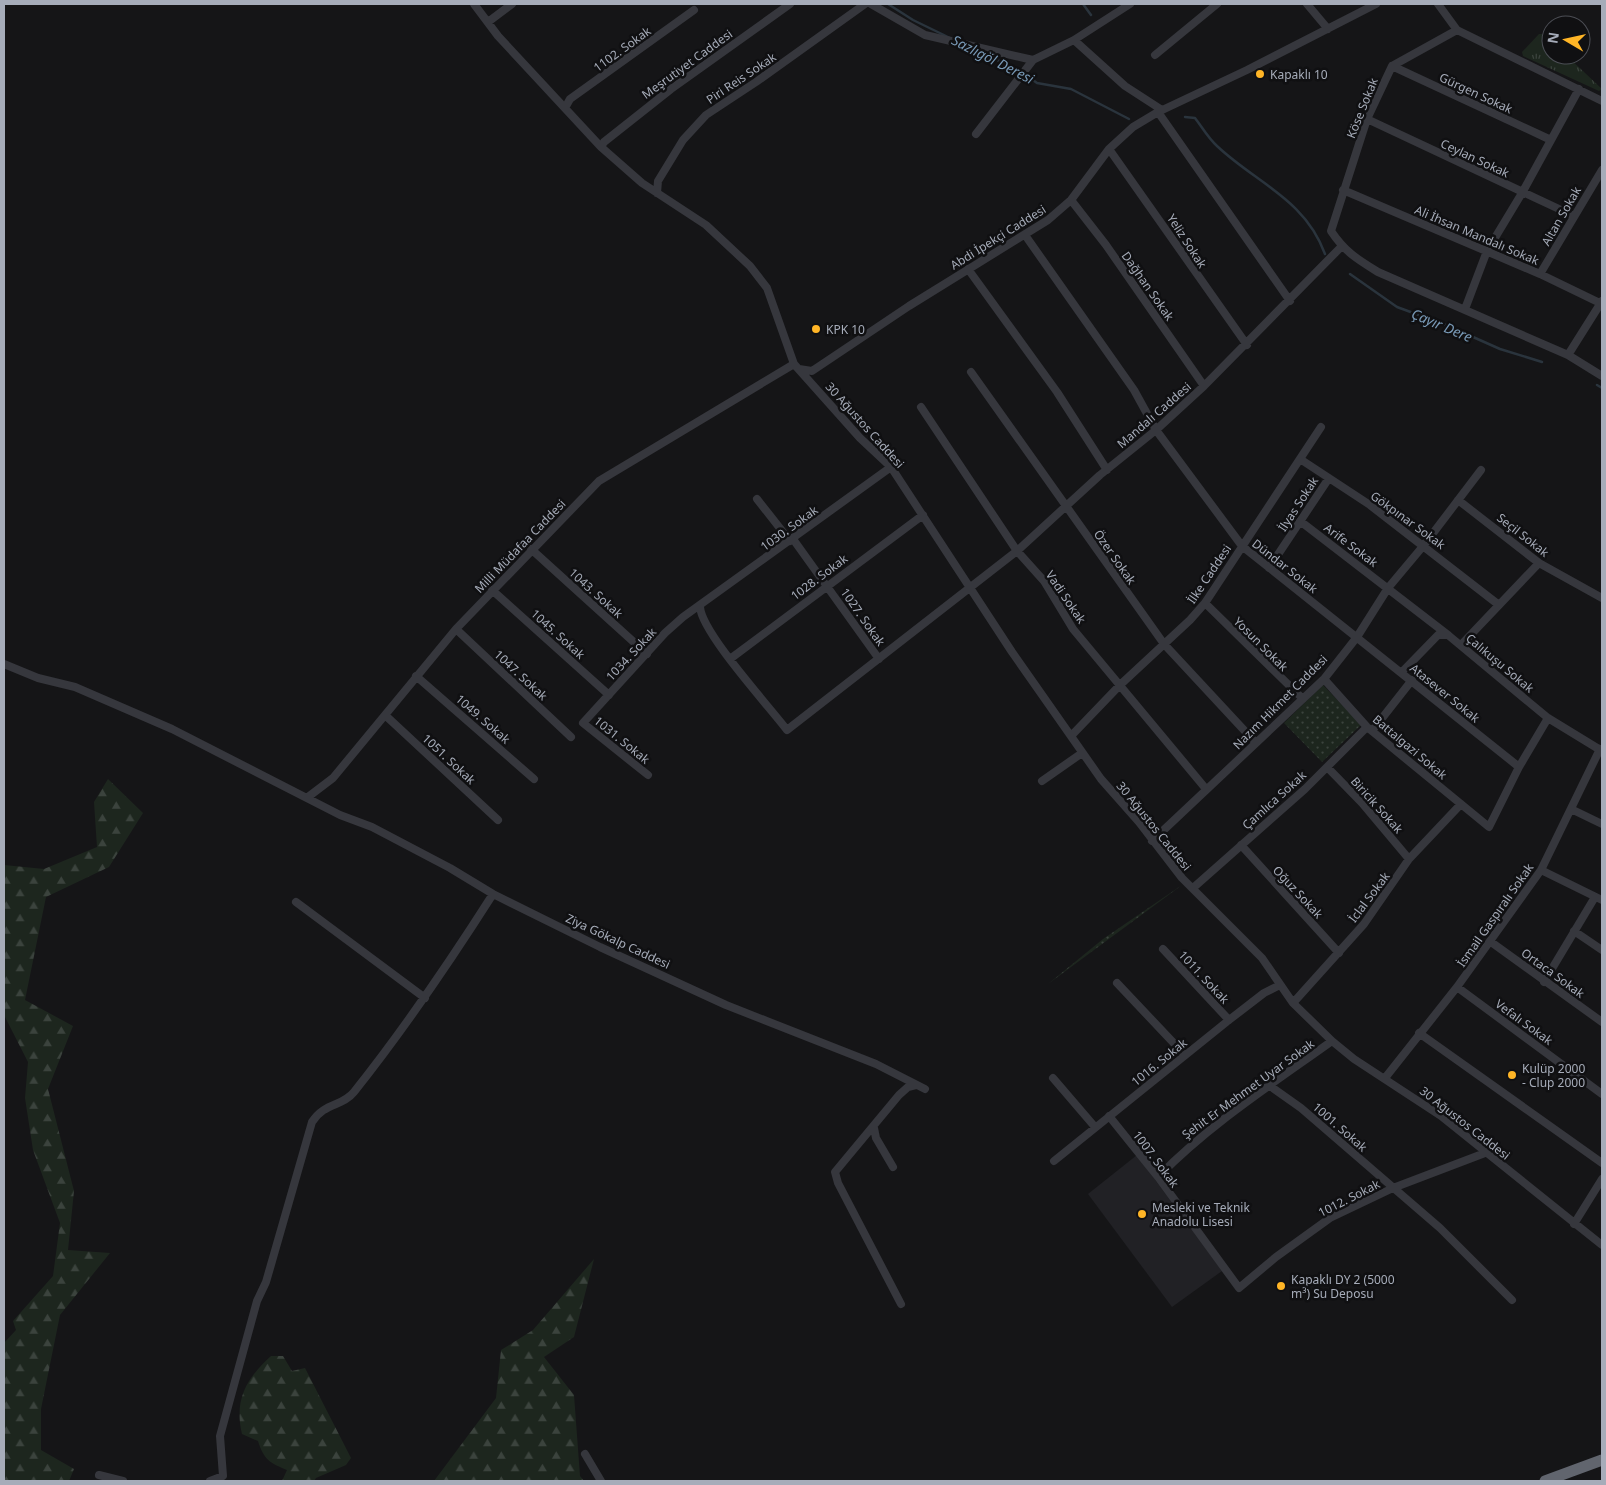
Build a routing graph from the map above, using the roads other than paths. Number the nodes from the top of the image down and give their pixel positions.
1 (474, 4) edge
2 (512, 4) edge
3 (790, 4) edge
4 (865, 4) edge
5 (871, 4) edge
6 (1130, 4) edge
7 (1217, 4) edge
8 (1307, 4) edge
9 (1376, 4) edge
10 (1438, 4) edge
11 (694, 10) dead end
12 (488, 22) junction
13 (1328, 28) junction
14 (1457, 30) junction
15 (1074, 40) junction
16 (1155, 55) dead end
17 (1033, 60) junction
18 (1392, 66) junction
19 (1579, 89) junction
20 (1602, 101) edge
21 (565, 108) junction
22 (1160, 111) junction
23 (1367, 119) junction
24 (976, 134) dead end
25 (1551, 140) junction
26 (601, 147) junction
27 (1110, 149) junction
28 (1602, 170) edge
29 (1343, 190) junction
30 (657, 193) junction
31 (1522, 193) junction
32 (1071, 200) junction
33 (1574, 216) junction
34 (1025, 235) junction
35 (1341, 247) junction
36 (1487, 251) junction
37 (968, 269) junction
38 (1540, 274) junction
39 (1290, 301) junction
40 (1602, 303) edge
41 (1465, 308) junction
42 (1247, 345) junction
43 (1568, 355) junction
44 (796, 366) junction
45 (971, 372) dead end
46 (1602, 376) edge
47 (1204, 386) junction
48 (921, 407) dead end
49 (1321, 427) dead end
50 (1156, 430) junction
51 (1300, 459) junction
52 (891, 467) junction
53 (1107, 470) junction
54 (1481, 470) dead end
55 (1329, 478) junction
56 (757, 499) dead end
57 (1458, 500) junction
58 (1066, 507) junction
59 (923, 515) junction
60 (1300, 521) junction
61 (792, 540) junction
62 (1424, 545) junction
63 (1242, 546) junction
64 (531, 549) junction
65 (1017, 551) junction
66 (1539, 563) junction
67 (1269, 568) junction
68 (827, 585) junction
69 (970, 586) junction
70 (1388, 588) junction
71 (492, 590) junction
72 (1601, 596) edge
73 (1205, 603) junction
74 (1499, 605) junction
75 (700, 607) junction
76 (456, 629) junction
77 (1448, 635) junction
78 (1357, 637) junction
79 (1164, 644) junction
80 (1461, 645) junction
81 (647, 654) junction
82 (730, 659) junction
83 (879, 659) junction
84 (4, 664) edge
85 (1402, 672) junction
86 (416, 676) junction
87 (1324, 679) junction
88 (1412, 680) junction
89 (1120, 685) junction
90 (609, 695) junction
91 (1303, 699) junction
92 (385, 715) junction
93 (1548, 718) junction
94 (583, 723) joint
95 (1370, 729) junction
96 (1072, 735) junction
97 (571, 737) dead end
98 (1256, 743) junction
99 (1601, 750) edge
100 (1082, 753) junction
101 (1520, 767) junction
102 (1327, 768) junction
103 (648, 775) dead end
104 (534, 779) dead end
105 (1042, 781) dead end
106 (1206, 789) junction
107 (308, 797) junction
108 (1461, 804) junction
109 (1571, 809) junction
110 (498, 820) dead end
111 (1602, 824) edge
112 (1152, 841) junction
113 (1241, 845) junction
114 (1409, 859) junction
115 (1541, 870) junction
116 (1193, 888) junction
117 (493, 894) junction
118 (1598, 898) edge
119 (296, 902) dead end
120 (1574, 931) junction
121 (1491, 942) junction
122 (1163, 949) dead end
123 (1602, 950) edge
124 (1339, 953) junction
125 (1544, 982) junction
126 (1117, 983) dead end
127 (1280, 984) junction
128 (1457, 987) junction
129 (426, 998) junction
130 (1294, 1003) junction
131 (1228, 1020) junction
132 (1602, 1022) edge
133 (1419, 1034) junction
134 (1332, 1041) junction
135 (1185, 1055) junction
136 (1053, 1078) dead end
137 (1384, 1078) junction
138 (916, 1085) junction
139 (1270, 1086) junction
140 (925, 1089) dead end
141 (1602, 1094) edge
142 (1109, 1116) junction
143 (1095, 1127) junction
144 (874, 1128) junction
145 (1485, 1153) junction
146 (1054, 1161) dead end
147 (1602, 1163) edge
148 (893, 1167) dead end
149 (1158, 1177) junction
150 (1602, 1179) edge
151 (1393, 1188) junction
152 (1574, 1224) junction
153 (1602, 1245) edge
154 (1239, 1288) joint
155 (1512, 1300) dead end
156 (901, 1304) dead end
157 (585, 1454) dead end
158 (1602, 1460) edge
159 (100, 1475) dead end
160 (123, 1481) edge
161 (210, 1481) edge
162 (601, 1481) edge
163 (1546, 1481) edge

1 - 12 street
2 - 12 street
3 - 26 street, Meşrutiyet Caddesi
4 - 30 street, Piri Reis Sokak
5 - 17 street
6 - 15 street
7 - 16 street
8 - 13 street
9 - 13 street, Abdi İpekçi Caddesi
10 - 14 street
11 - 21 street, 1102. Sokak
12 - 21 street
13 - 22 street, Abdi İpekçi Caddesi
14 - 18 street, Köse Sokak
14 - 19 street
15 - 17 street
15 - 22 street
17 - 24 street
18 - 23 street, Köse Sokak
18 - 25 street, Gürgen Sokak
19 - 20 street
19 - 25 street
21 - 26 street
22 - 27 street, Abdi İpekçi Caddesi
22 - 39 street
23 - 29 street, Köse Sokak
23 - 31 street, Ceylan Sokak
25 - 31 street
26 - 30 street
27 - 32 street, Abdi İpekçi Caddesi
27 - 42 street, Yeliz Sokak
28 - 33 street, Altan Sokak
29 - 35 street, Köse Sokak
29 - 36 street, Ali İhsan Mandalı Sokak
30 - 44 street
31 - 33 street, Ceylan Sokak
31 - 36 street
32 - 34 street, Abdi İpekçi Caddesi
32 - 47 street, Dağhan Sokak
33 - 38 street, Altan Sokak
34 - 37 street, Abdi İpekçi Caddesi
34 - 50 street, Dündar Sokak
35 - 39 street, Mandalı Caddesi
35 - 41 street
36 - 38 street, Ali İhsan Mandalı Sokak
36 - 41 street
37 - 44 street, Abdi İpekçi Caddesi
37 - 53 street
38 - 40 street, Ali İhsan Mandalı Sokak
39 - 42 street, Mandalı Caddesi
40 - 43 street
41 - 43 street
42 - 47 street, Mandalı Caddesi
43 - 46 street
44 - 52 street, 30 Ağustos Caddesi
44 - 64 street, Milli Müdafaa Caddesi
45 - 58 street, Özer Sokak
47 - 50 street, Mandalı Caddesi
48 - 65 street, Vadi Sokak
49 - 51 street, İlke Caddesi
50 - 53 street, Mandalı Caddesi
50 - 63 street, Dündar Sokak
51 - 55 street, Gökpınar Sokak
51 - 63 street, İlke Caddesi
52 - 59 street, 30 Ağustos Caddesi
52 - 61 street, 1030. Sokak
53 - 58 street, Mandalı Caddesi
54 - 57 street, Nazım Hikmet Caddesi
55 - 60 street, İlyas Sokak
55 - 62 street, Gökpınar Sokak
56 - 61 street, 1027. Sokak
57 - 62 street, Nazım Hikmet Caddesi
57 - 66 street, Seçil Sokak
58 - 65 street, Mandalı Caddesi
58 - 79 street, Özer Sokak
59 - 68 street, 1028. Sokak
59 - 69 street, 30 Ağustos Caddesi
60 - 67 street, İlyas Sokak
60 - 70 street, Arife Sokak
61 - 68 street, 1027. Sokak
61 - 75 street, 1030. Sokak
62 - 70 street, Nazım Hikmet Caddesi
62 - 74 street, Gökpınar Sokak
63 - 67 street, Dündar Sokak
63 - 73 street, İlke Caddesi
64 - 71 street, Milli Müdafaa Caddesi
64 - 81 street, 1043. Sokak
65 - 69 street, Mandalı Caddesi
65 - 89 street, Vadi Sokak
66 - 72 street, Seçil Sokak
66 - 74 street
67 - 78 street, Dündar Sokak
68 - 82 street, 1028. Sokak
68 - 83 street, 1027. Sokak
69 - 83 street, Mandalı Caddesi
69 - 96 street, 30 Ağustos Caddesi
70 - 77 street, Çalıkuşu Sokak
70 - 78 street, Nazım Hikmet Caddesi
71 - 76 street, Milli Müdafaa Caddesi
71 - 90 street, 1045. Sokak
73 - 79 street, İlke Caddesi
73 - 91 street, Yosun Sokak
74 - 80 street
75 - 81 street, 1034. Sokak
75 - 82 street
76 - 86 street, Milli Müdafaa Caddesi
76 - 97 street, 1047. Sokak
77 - 80 street, Çalıkuşu Sokak
77 - 85 street
78 - 85 street, Atasever Sokak
78 - 87 street, Nazım Hikmet Caddesi
79 - 89 street, İlke Caddesi
79 - 98 street, Özer Sokak
80 - 93 street, Çalıkuşu Sokak
81 - 90 street, 1034. Sokak
82 - 83 street, Mandalı Caddesi
84 - 107 street, Ziya Gökalp Caddesi
85 - 88 street, Atasever Sokak
86 - 92 street, Milli Müdafaa Caddesi
86 - 104 street, 1049. Sokak
87 - 91 street, Nazım Hikmet Caddesi
87 - 95 street, Battalgazi Sokak
88 - 95 street, Çamlıca Sokak
88 - 101 street, Atasever Sokak
89 - 96 street, İlke Caddesi
89 - 106 street, Vadi Sokak
90 - 94 street, 1034. Sokak
91 - 98 street, Nazım Hikmet Caddesi
92 - 107 street, Milli Müdafaa Caddesi
92 - 110 street, 1051. Sokak
93 - 99 street, Çalıkuşu Sokak
93 - 101 street
94 - 103 street, 1031. Sokak
95 - 102 street, Çamlıca Sokak
95 - 108 street, Battalgazi Sokak
96 - 100 street, 30 Ağustos Caddesi
98 - 106 street, Nazım Hikmet Caddesi
99 - 109 street, İsmail Gaspıralı Sokak
100 - 105 street
100 - 112 street, 30 Ağustos Caddesi
101 - 108 street, Battalgazi Sokak
102 - 113 street, Çamlıca Sokak
102 - 114 street, Biricik Sokak
106 - 112 street, Nazım Hikmet Caddesi
107 - 117 street, Ziya Gökalp Caddesi
108 - 114 street, İclal Sokak
109 - 111 street
109 - 115 street, İsmail Gaspıralı Sokak
112 - 116 street, 30 Ağustos Caddesi
113 - 116 street, Çamlıca Sokak
113 - 124 street, Oğuz Sokak
114 - 124 street, İclal Sokak
115 - 118 street
115 - 121 street, İsmail Gaspıralı Sokak
116 - 127 street, 30 Ağustos Caddesi
117 - 129 street
117 - 138 street, Ziya Gökalp Caddesi
118 - 120 street
119 - 129 street
120 - 123 street
120 - 125 street
121 - 125 street, Ortaca Sokak
121 - 128 street, İsmail Gaspıralı Sokak
122 - 131 street, 1011. Sokak
124 - 130 street, İclal Sokak
125 - 132 street, Ortaca Sokak
126 - 135 street
127 - 130 street, 30 Ağustos Caddesi
127 - 131 street, 1016. Sokak
128 - 133 street, İsmail Gaspıralı Sokak
128 - 141 street, Vefalı Sokak
129 - 161 street
130 - 134 street, 30 Ağustos Caddesi
131 - 135 street, 1016. Sokak
133 - 137 street, İsmail Gaspıralı Sokak
133 - 147 street
134 - 137 street, 30 Ağustos Caddesi
134 - 139 street, Şehit Er Mehmet Uyar Sokak
135 - 142 street, 1016. Sokak
136 - 143 street
137 - 145 street, 30 Ağustos Caddesi
138 - 140 street, Ziya Gökalp Caddesi
138 - 144 street
139 - 149 street, Şehit Er Mehmet Uyar Sokak
139 - 151 street, 1001. Sokak
142 - 143 street, 1016. Sokak
142 - 149 street, 1007. Sokak
143 - 146 street, 1016. Sokak
144 - 148 street
144 - 156 street
145 - 151 street, 1012. Sokak
145 - 152 street, 30 Ağustos Caddesi
149 - 154 street, 1007. Sokak
150 - 152 street
151 - 154 street, 1012. Sokak
151 - 155 street, 1001. Sokak
152 - 153 street, 30 Ağustos Caddesi
157 - 162 street
158 - 163 highway
159 - 160 street

